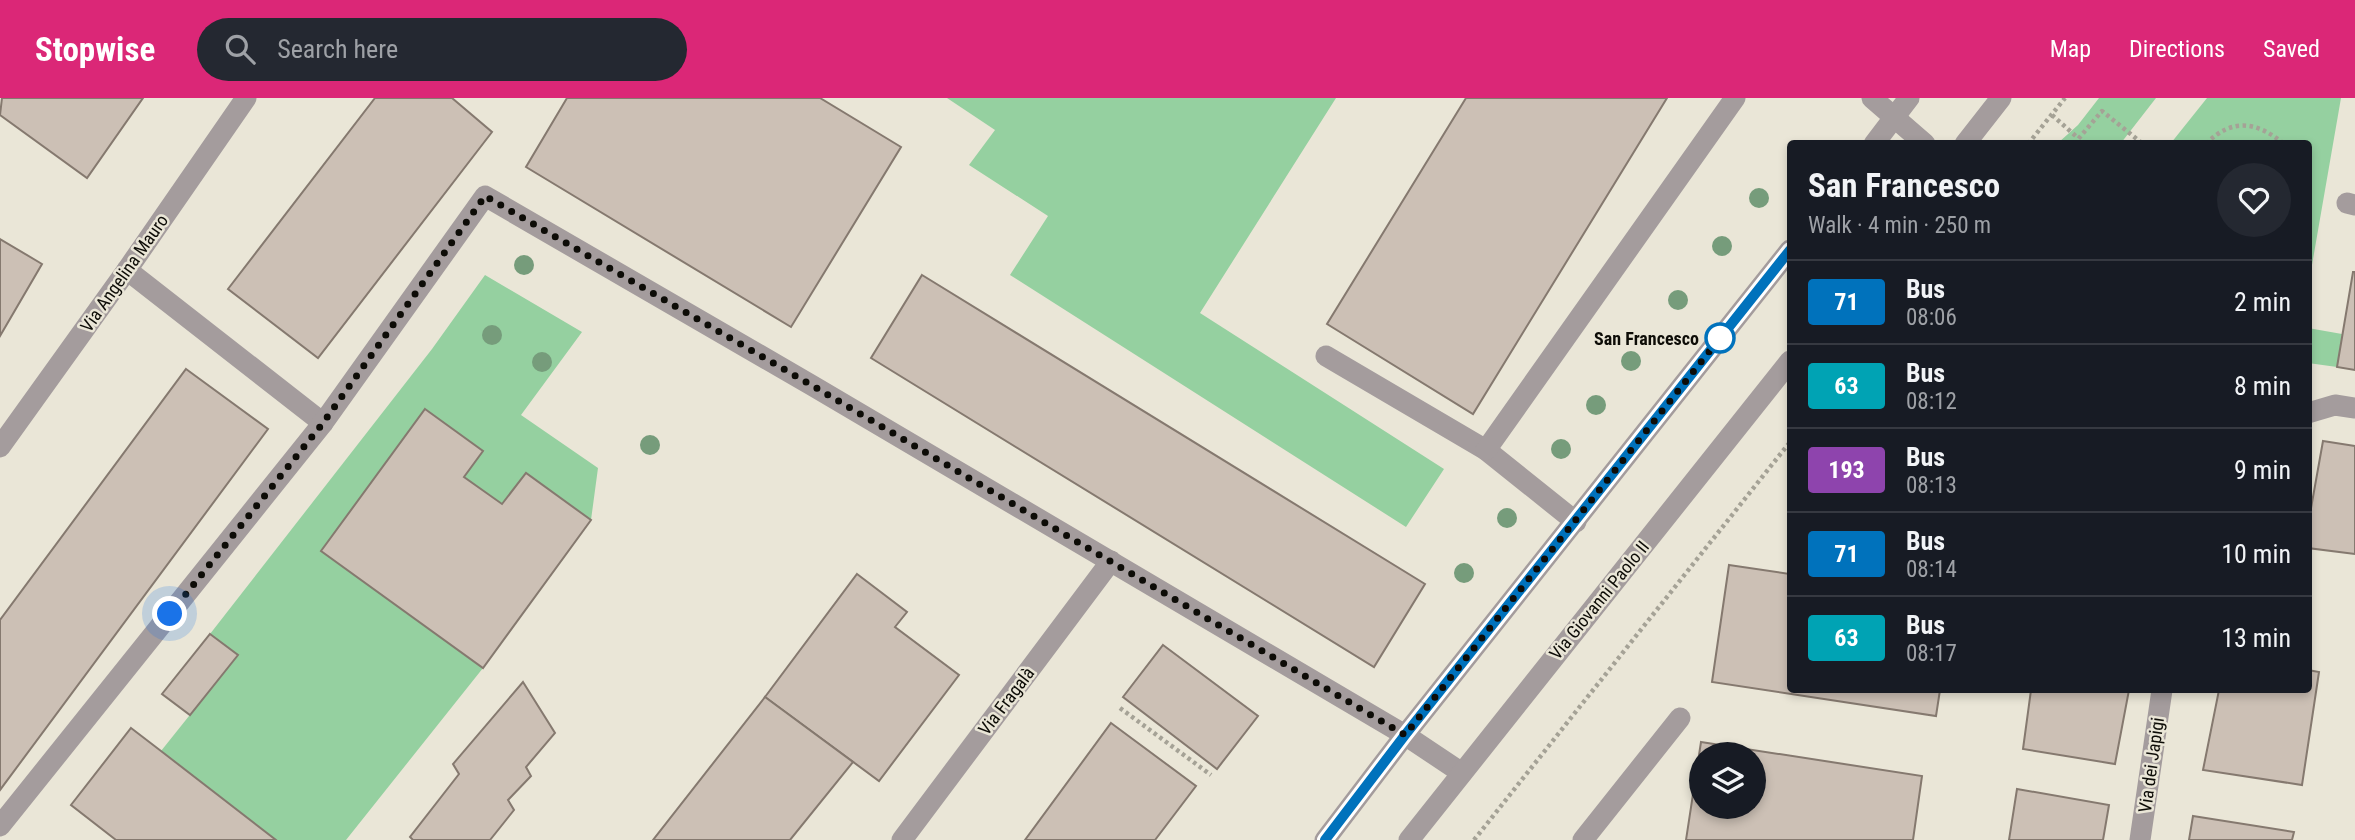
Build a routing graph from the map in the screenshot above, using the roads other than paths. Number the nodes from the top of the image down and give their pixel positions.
1 (246, 98) edge
2 (1735, 98) edge
3 (1872, 98) edge
4 (1909, 98) edge
5 (2001, 98) edge
6 (1895, 117) junction
7 (1877, 140) edge
8 (1921, 140) edge
9 (1968, 140) edge
10 (1787, 254) edge
11 (127, 270) junction
12 (1326, 356) dead end
13 (1787, 365) edge
14 (2355, 408) edge
15 (2312, 412) edge
16 (323, 423) junction
17 (0, 447) edge
18 (1486, 450) junction
19 (1576, 522) junction
20 (1111, 561) junction
21 (2162, 693) edge
22 (1679, 718) dead end
23 (1405, 735) junction
24 (1462, 773) junction
25 (0, 826) edge
26 (902, 840) edge
27 (1325, 840) edge
28 (1409, 840) edge
29 (1583, 840) edge
30 (2140, 840) edge

1 - 11 street, Via Angelina Mauro
2 - 18 street
3 - 6 street
4 - 6 street
5 - 9 street
6 - 7 street
6 - 8 street
10 - 19 street
11 - 16 street
11 - 17 street, Via Angelina Mauro
12 - 18 street
13 - 24 street, Via Giovanni Paolo II
14 - 15 street
16 - 20 street
16 - 25 street
18 - 19 street
19 - 23 street
20 - 23 street
20 - 26 street, Via Fragalà
21 - 30 street, Via dei Japigi
22 - 29 street
23 - 24 street
23 - 27 street
24 - 28 street, Via Giovanni Paolo II

